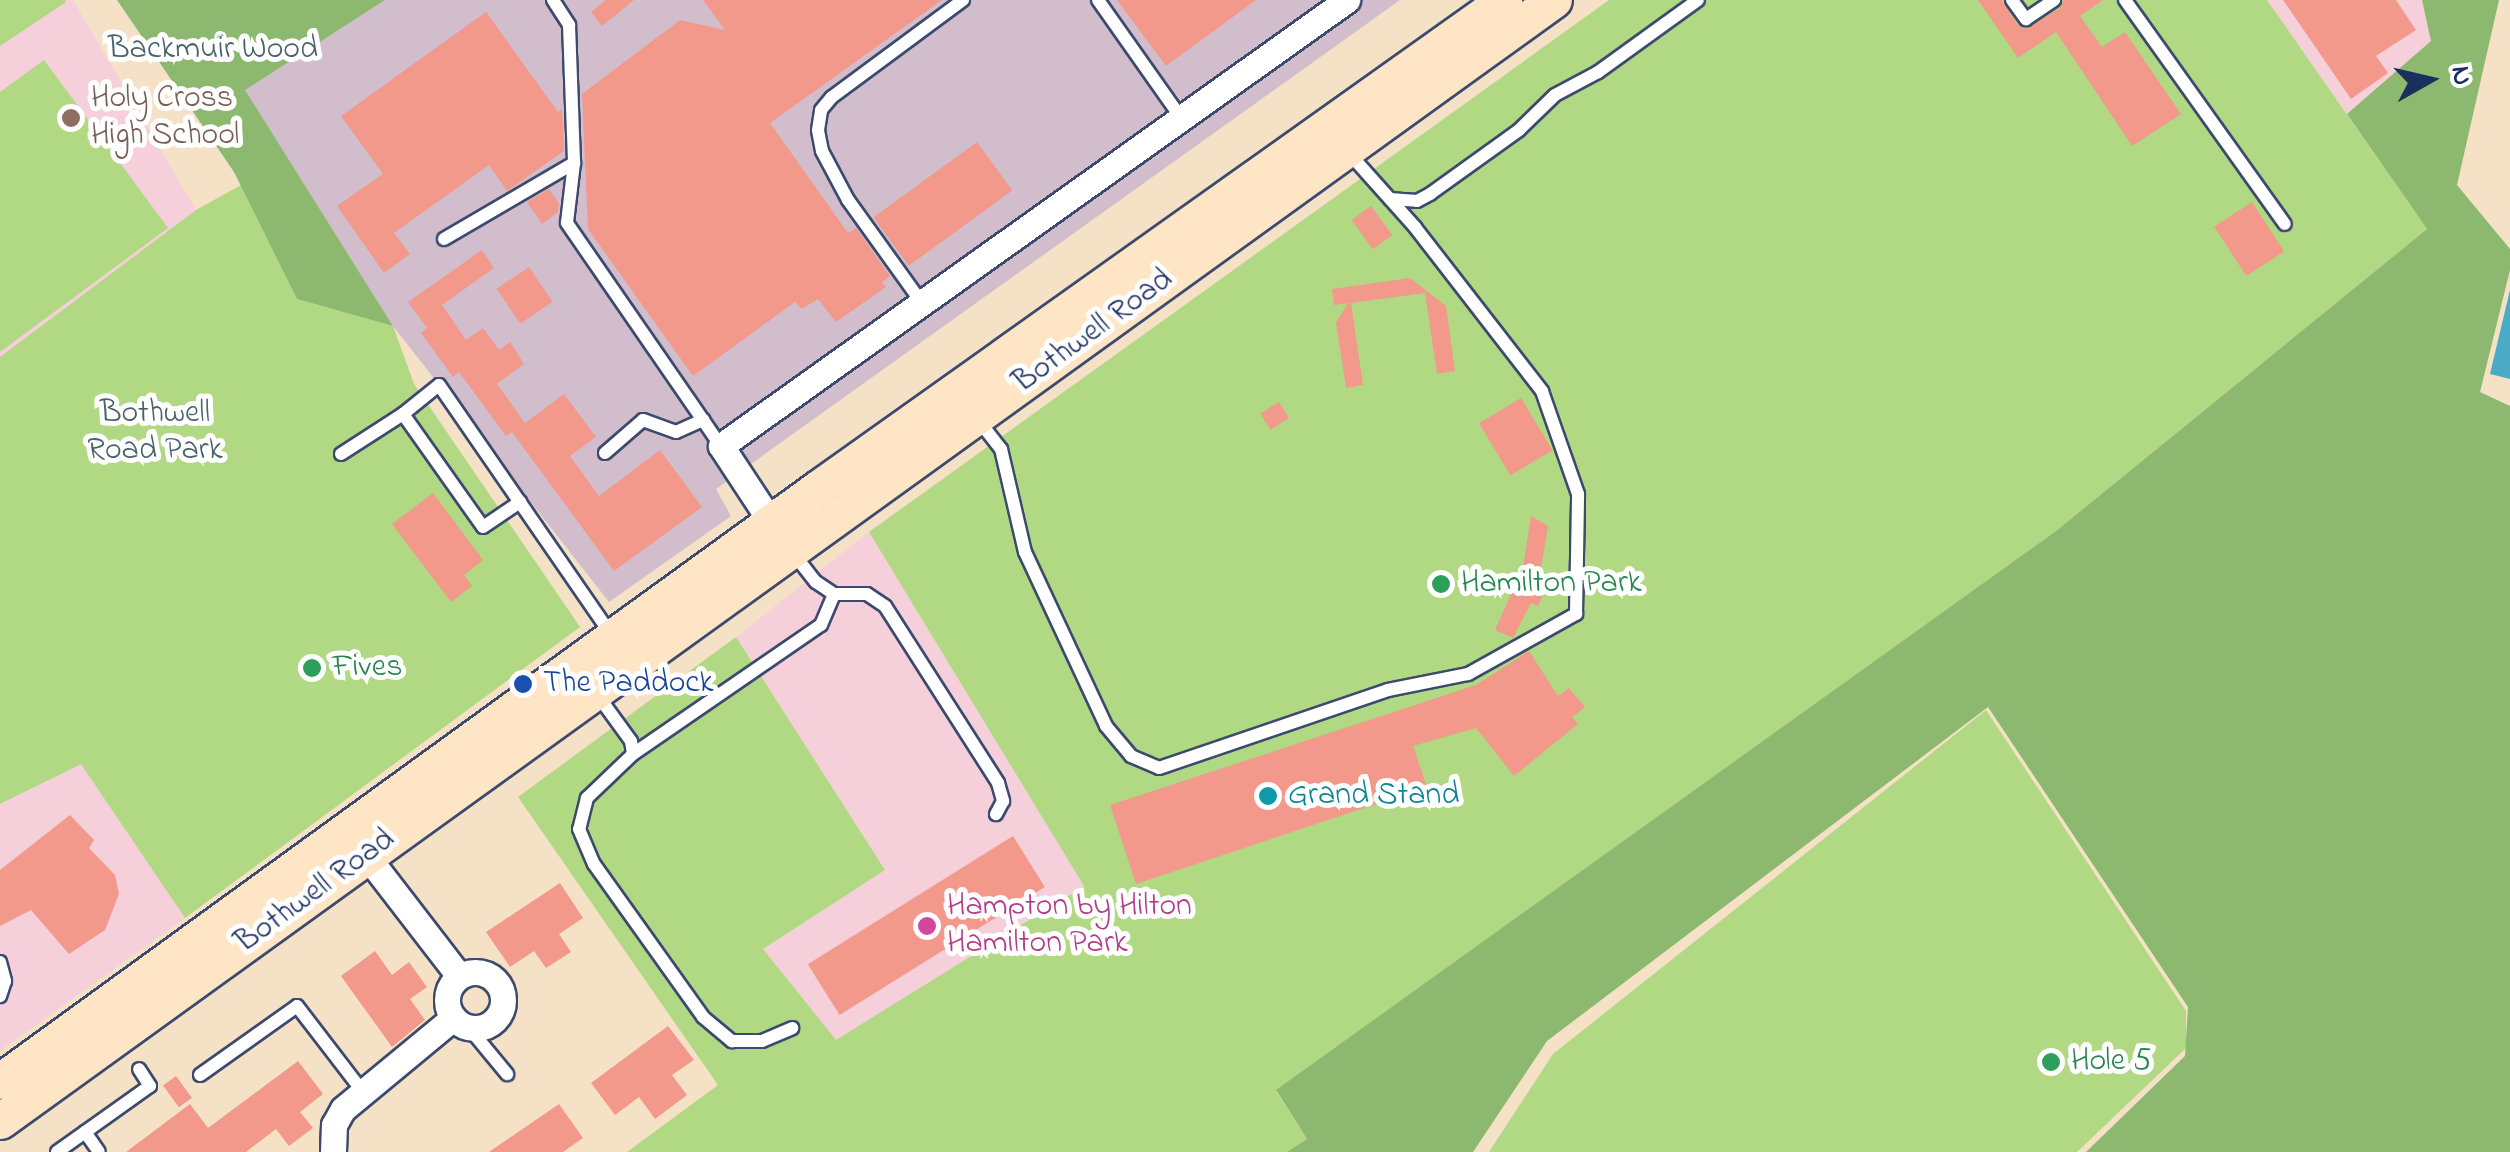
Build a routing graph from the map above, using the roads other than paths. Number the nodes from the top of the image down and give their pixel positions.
1 (553, 0) edge
2 (963, 0) edge
3 (1098, 0) edge
4 (1347, 0) edge
5 (1504, 0) edge
6 (1554, 0) edge
7 (1698, 0) edge
8 (2012, 0) edge
9 (2054, 0) edge
10 (2125, 0) edge
11 (1182, 119) junction
12 (1336, 138) junction
13 (574, 163) junction
14 (1390, 199) junction
15 (2285, 224) dead end
16 (444, 239) dead end
17 (922, 304) junction
18 (967, 404) junction
19 (403, 414) junction
20 (703, 420) junction
21 (721, 446) junction
22 (605, 453) dead end
23 (341, 454) dead end
24 (520, 502) junction
25 (771, 522) junction
26 (793, 552) junction
27 (834, 594) junction
28 (623, 650) junction
29 (594, 691) junction
30 (634, 754) junction
31 (996, 814) dead end
32 (356, 843) junction
33 (0, 962) edge
34 (459, 976) junction
35 (0, 996) edge
36 (461, 1023) junction
37 (792, 1028) dead end
38 (139, 1069) dead end
39 (507, 1074) dead end
40 (200, 1075) dead end
41 (0, 1081) edge
42 (362, 1092) junction
43 (0, 1121) edge
44 (85, 1132) junction
45 (57, 1152) edge
46 (99, 1152) edge
47 (333, 1152) edge

1 - 13 lane
2 - 17 lane
3 - 11 lane
4 - 11 street
5 - 12 main road, Bothwell Road
6 - 12 main road, Bothwell Road
7 - 14 lane
8 - 9 lane
10 - 15 lane
11 - 17 street
12 - 14 lane
12 - 18 main road, Bothwell Road
13 - 16 lane
13 - 20 lane
14 - 18 lane
17 - 21 street
18 - 25 main road, Bothwell Road
18 - 26 main road, Bothwell Road
19 - 23 lane
19 - 24 lane
19 - 24 lane
20 - 21 lane
20 - 22 lane
21 - 25 street
24 - 28 lane
25 - 26 main road
25 - 28 main road, Bothwell Road
26 - 27 lane
26 - 28 main road, Bothwell Road
27 - 30 lane
27 - 31 lane
28 - 29 main road, Bothwell Road
28 - 32 main road, Bothwell Road
29 - 30 lane
29 - 32 main road, Bothwell Road
30 - 37 lane
32 - 34 street
32 - 41 main road, Bothwell Road
32 - 43 main road, Bothwell Road
33 - 35 lane
34 - 36 street
34 - 36 street
36 - 39 lane
36 - 42 street
38 - 44 lane
40 - 42 lane
42 - 47 street
44 - 45 lane
44 - 46 lane

